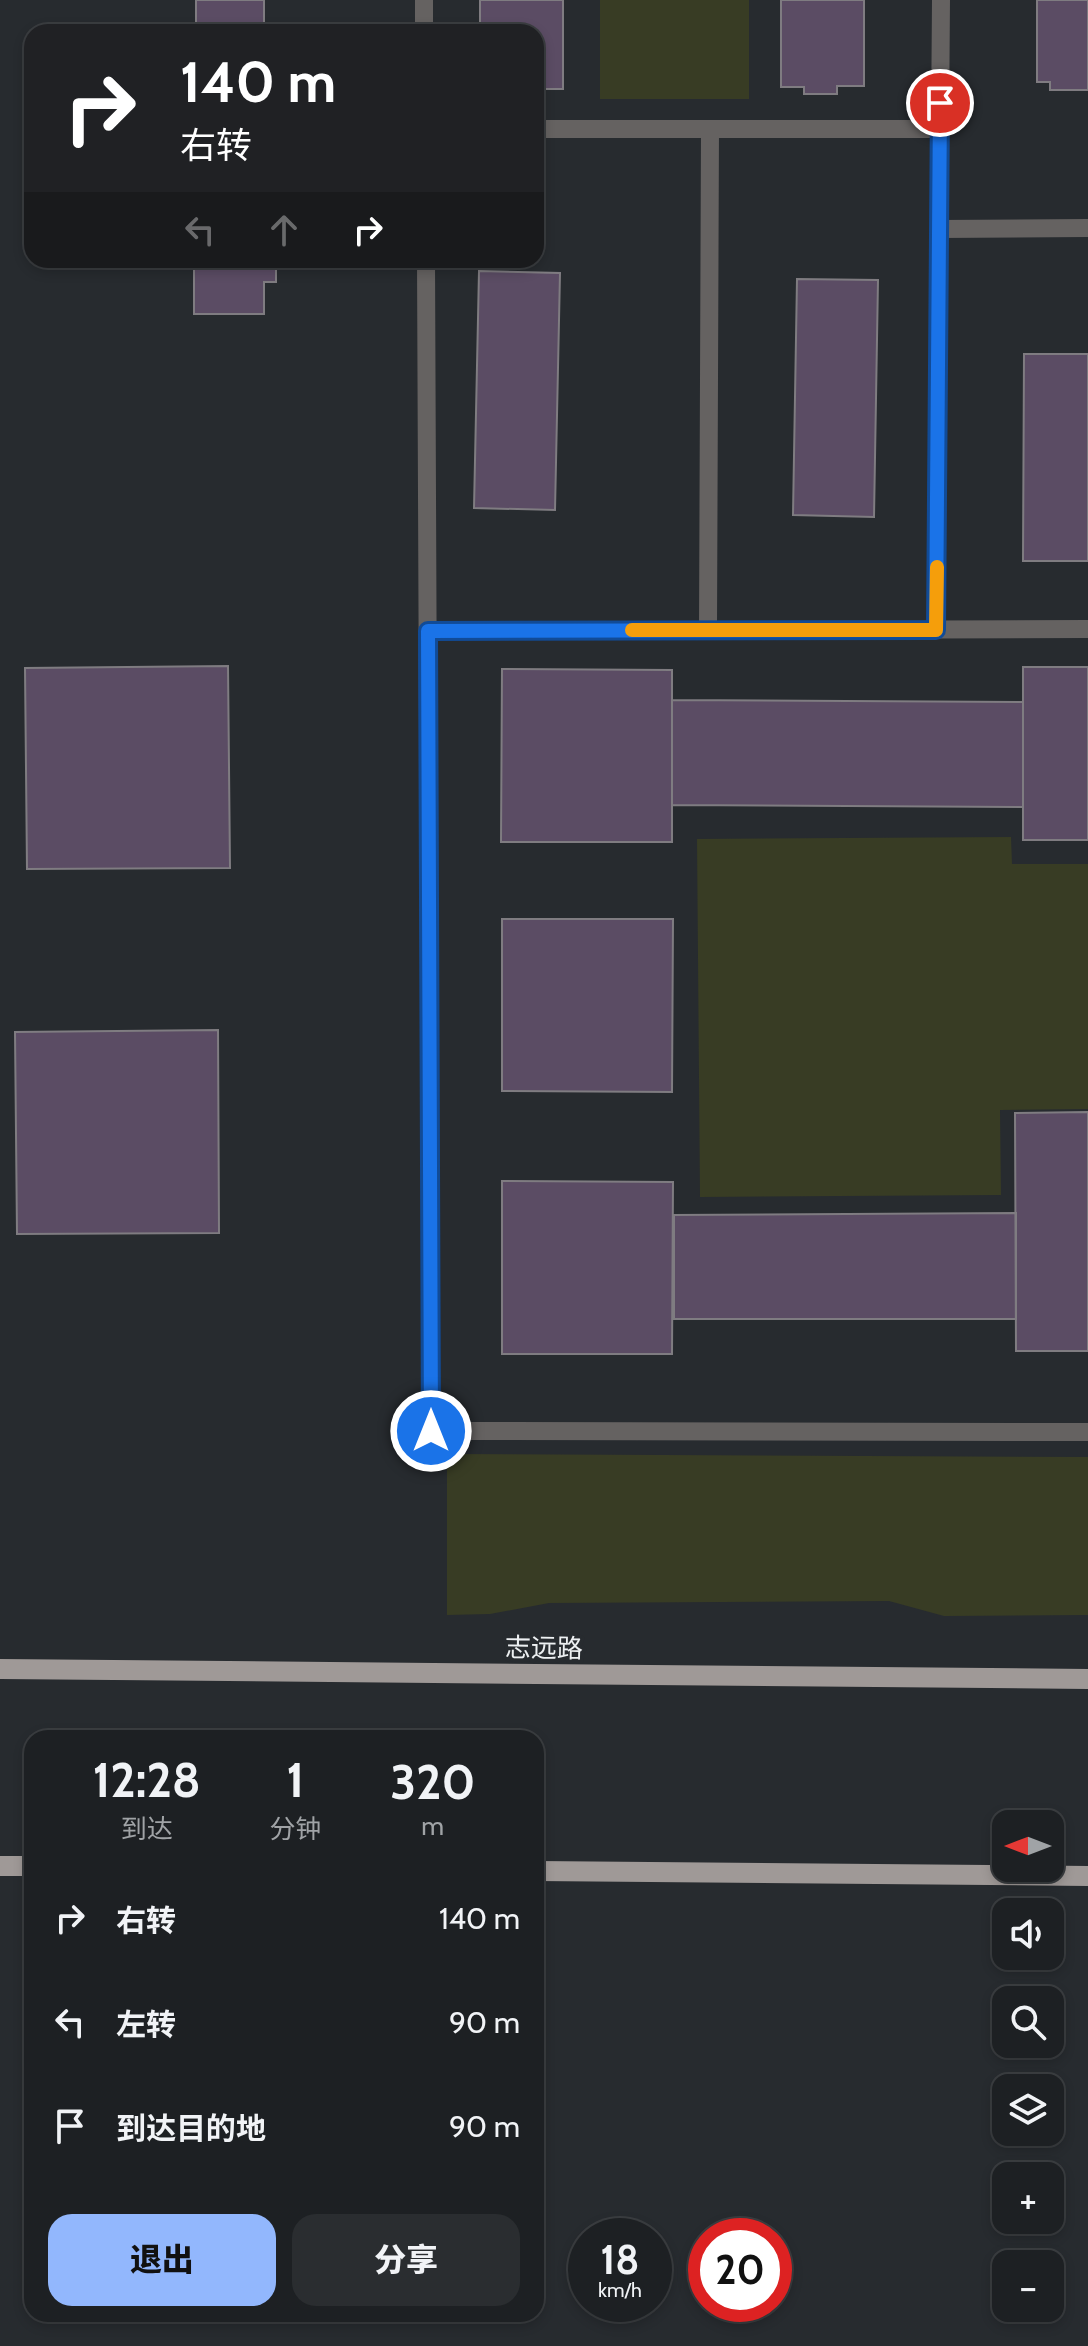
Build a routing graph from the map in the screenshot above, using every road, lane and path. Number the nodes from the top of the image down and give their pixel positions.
1 (424, 0) edge
2 (941, 0) edge
3 (424, 24) edge
4 (544, 129) edge
5 (710, 129) junction
6 (940, 129) junction
7 (1088, 228) edge
8 (939, 229) junction
9 (426, 268) edge
10 (1088, 629) edge
11 (708, 630) junction
12 (936, 630) junction
13 (428, 631) junction
14 (1088, 1432) edge
15 (0, 1669) edge
16 (1088, 1679) edge
17 (0, 1866) edge
18 (24, 1866) edge
19 (544, 1871) edge
20 (1088, 1876) edge

1 - 3 lane
2 - 6 lane
4 - 5 lane
5 - 6 lane
5 - 11 lane
6 - 8 lane
7 - 8 lane
8 - 12 lane
9 - 13 lane
10 - 12 lane
11 - 12 lane
11 - 13 lane
13 - 14 lane
15 - 16 main road, 志远路
17 - 18 main road
19 - 20 main road

